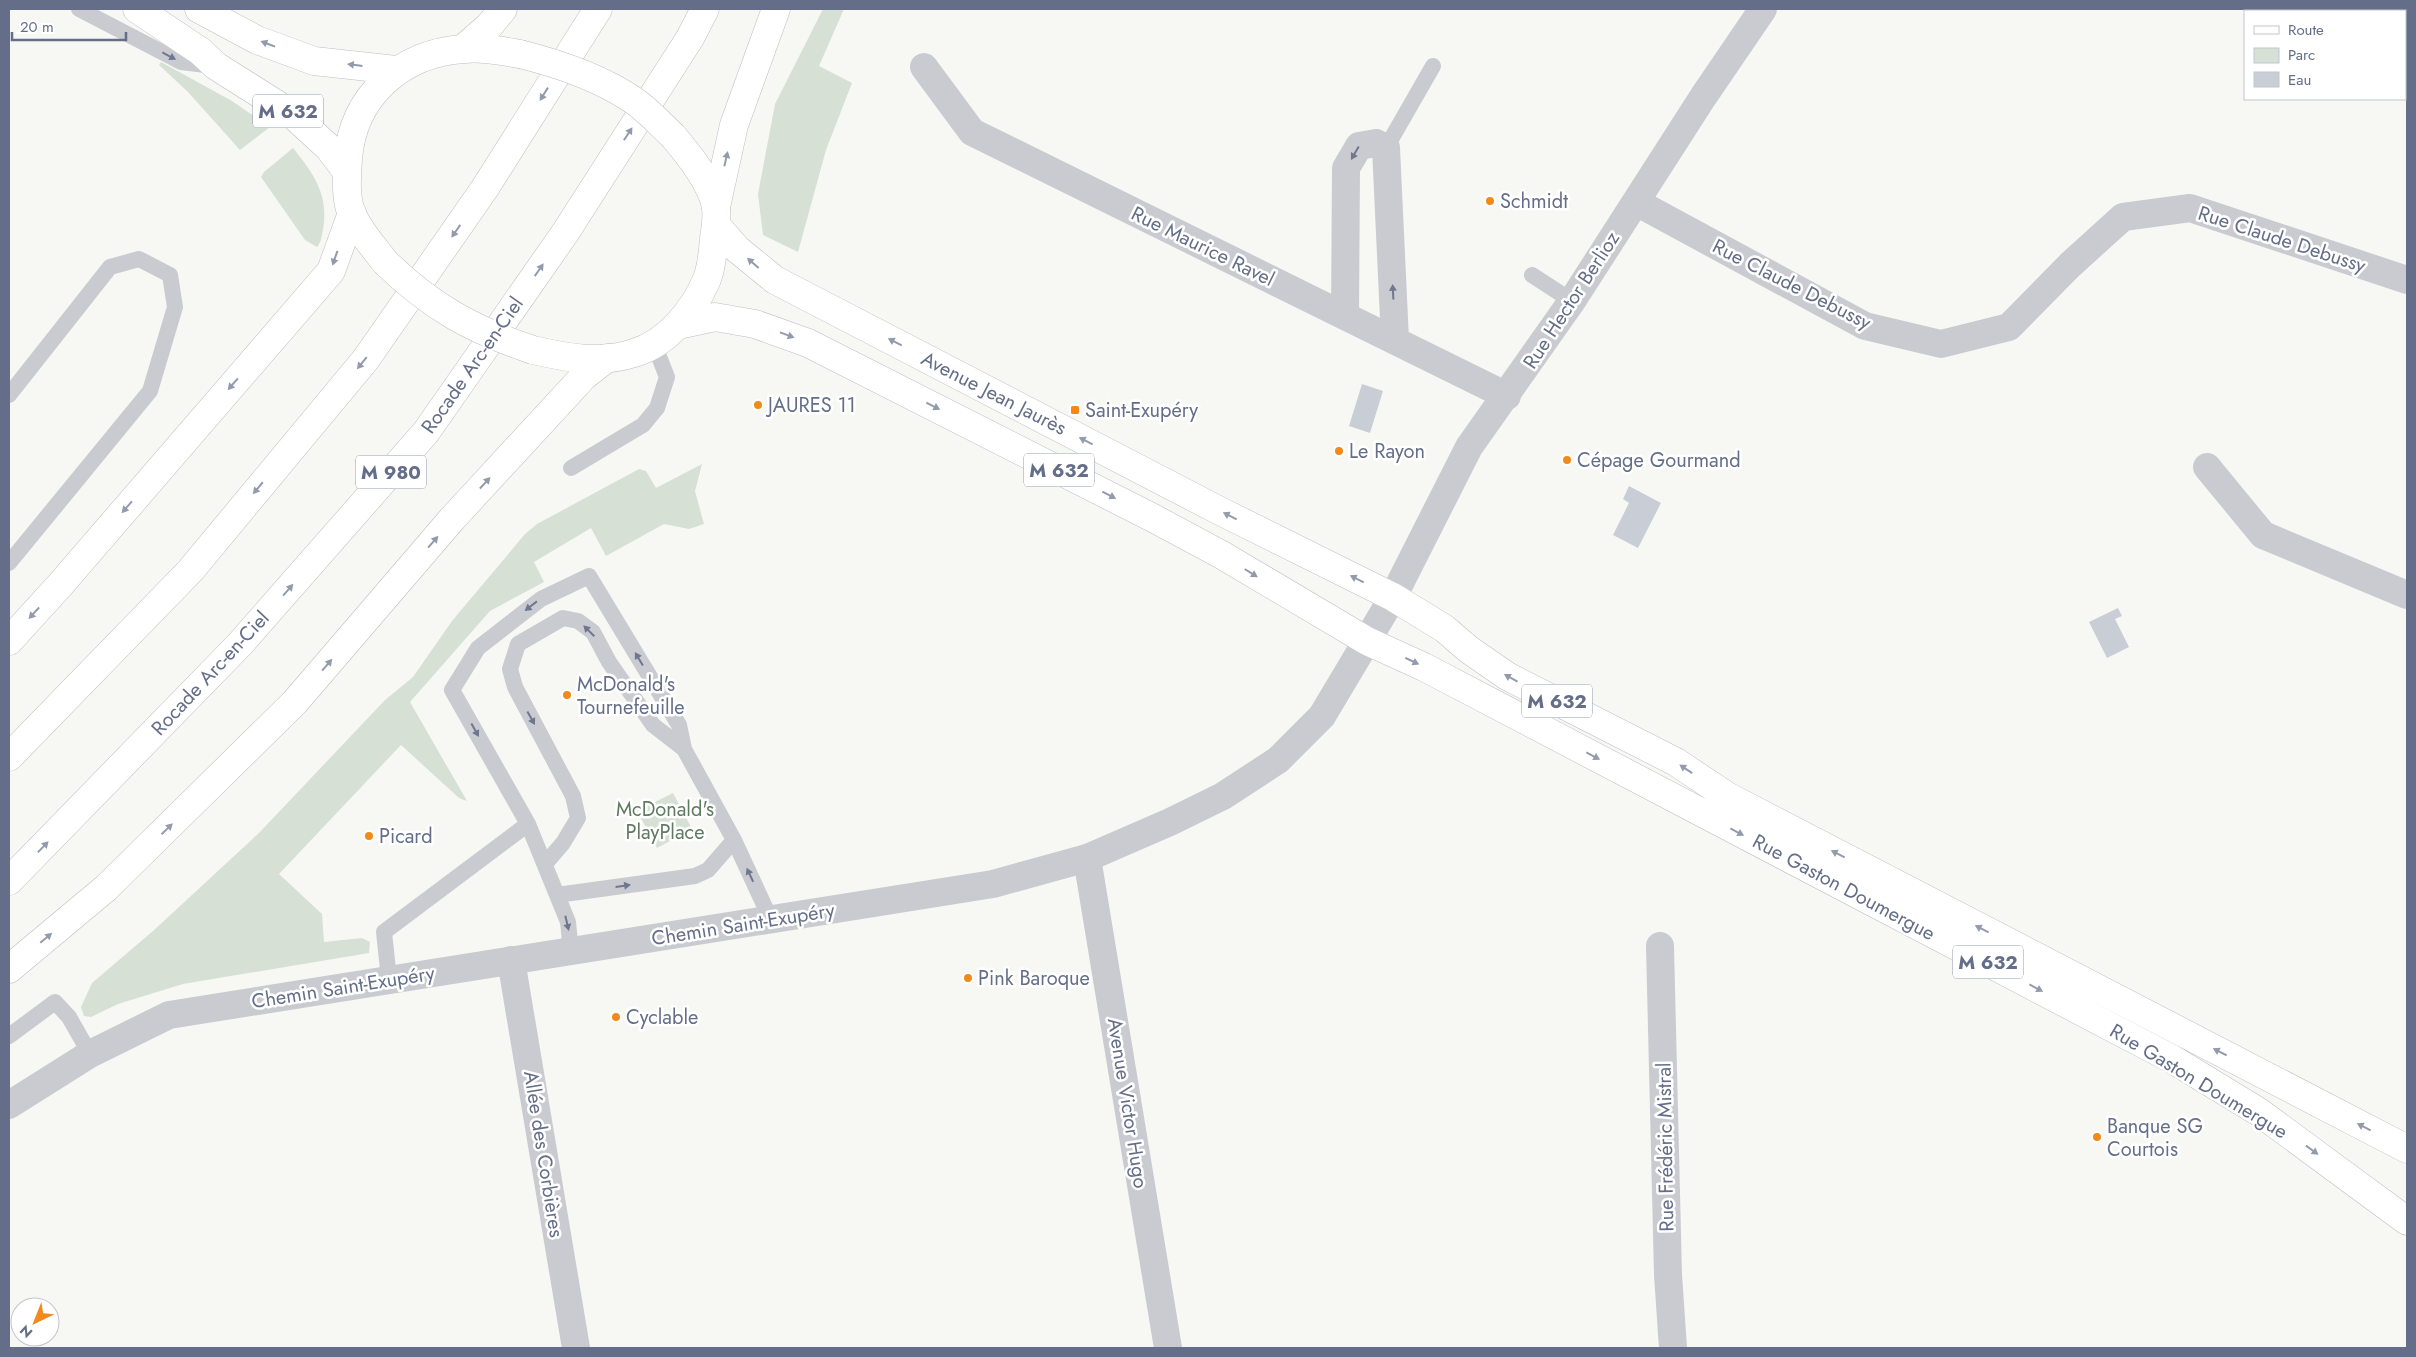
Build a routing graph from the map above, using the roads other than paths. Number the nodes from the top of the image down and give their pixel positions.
1 (79, 9) edge
2 (137, 9) edge
3 (199, 9) edge
4 (503, 9) edge
5 (598, 9) edge
6 (705, 9) edge
7 (776, 9) edge
8 (1762, 9) edge
9 (464, 48) junction
10 (216, 66) junction
11 (1434, 66) dead end
12 (924, 67) dead end
13 (396, 70) junction
14 (1386, 148) junction
15 (348, 172) junction
16 (1636, 202) junction
17 (352, 212) junction
18 (716, 216) junction
19 (1532, 275) dead end
20 (2407, 280) edge
21 (1572, 301) junction
22 (1345, 315) junction
23 (678, 324) junction
24 (1395, 340) junction
25 (654, 344) junction
26 (607, 358) junction
27 (9, 395) edge
28 (1507, 396) junction
29 (2207, 467) dead end
30 (571, 468) dead end
31 (9, 563) edge
32 (2407, 595) edge
33 (1393, 597) junction
34 (9, 640) edge
35 (1367, 641) junction
36 (684, 749) junction
37 (9, 757) edge
38 (528, 824) junction
39 (734, 840) junction
40 (1087, 858) junction
41 (545, 864) junction
42 (9, 881) edge
43 (557, 895) junction
44 (771, 920) junction
45 (1660, 946) dead end
46 (571, 951) junction
47 (511, 960) junction
48 (9, 969) edge
49 (389, 979) junction
50 (9, 1036) edge
51 (90, 1054) junction
52 (9, 1105) edge
53 (2407, 1150) edge
54 (2407, 1221) edge
55 (576, 1348) edge
56 (1168, 1348) edge
57 (1673, 1348) edge

1 -> 10 lane
2 - 10 main road, M 632
13 -> 3 main road
4 - 9 main road
5 -> 37 main road
42 -> 6 main road, Rocade Arc-en-Ciel / M 980
18 -> 7 main road
8 - 16 street, Rue Hector Berlioz
9 - 13 main road, Avenue Jean Jaurès
9 - 18 main road, Avenue Jean Jaurès, bridge
10 - 15 main road, M 632
11 - 14 lane
12 - 22 street, Rue Maurice Ravel
13 - 15 main road
14 -> 22 street
24 -> 14 street
15 - 17 main road
16 - 20 street, Rue Claude Debussy
16 - 21 street, Rue Hector Berlioz
17 - 26 main road, bridge
17 -> 34 main road
18 - 23 main road
33 -> 18 main road, Avenue Jean Jaurès / M 632
19 - 21 lane
21 - 28 street, Rue Hector Berlioz
22 - 24 street, Rue Maurice Ravel
23 - 25 main road
23 -> 35 main road, Avenue Jean Jaurès / M 632
24 - 28 street, Rue Maurice Ravel
25 - 26 main road
25 - 30 lane
48 -> 26 main road
27 - 31 lane
28 - 33 street, Rue Hector Berlioz
29 - 32 street
33 - 35 street, Chemin Saint-Exupéry
53 -> 33 main road, Rue Gaston Doumergue / M 632
35 - 40 street, Chemin Saint-Exupéry
35 -> 54 main road, Rue Gaston Doumergue / M 632
36 -> 38 lane
36 - 39 lane
36 -> 41 lane
38 - 41 lane
38 - 49 lane
43 -> 39 lane
44 -> 39 lane
40 - 44 street, Chemin Saint-Exupéry
40 - 56 street, Avenue Victor Hugo
41 - 43 lane
43 -> 46 lane
44 - 46 street, Chemin Saint-Exupéry
45 - 57 street, Rue Frédéric Mistral
46 - 47 street, Chemin Saint-Exupéry
47 - 49 street, Chemin Saint-Exupéry
47 - 55 street, Allée des Corbières
49 - 51 street, Chemin Saint-Exupéry
50 - 51 lane
51 - 52 street, Chemin Saint-Exupéry

